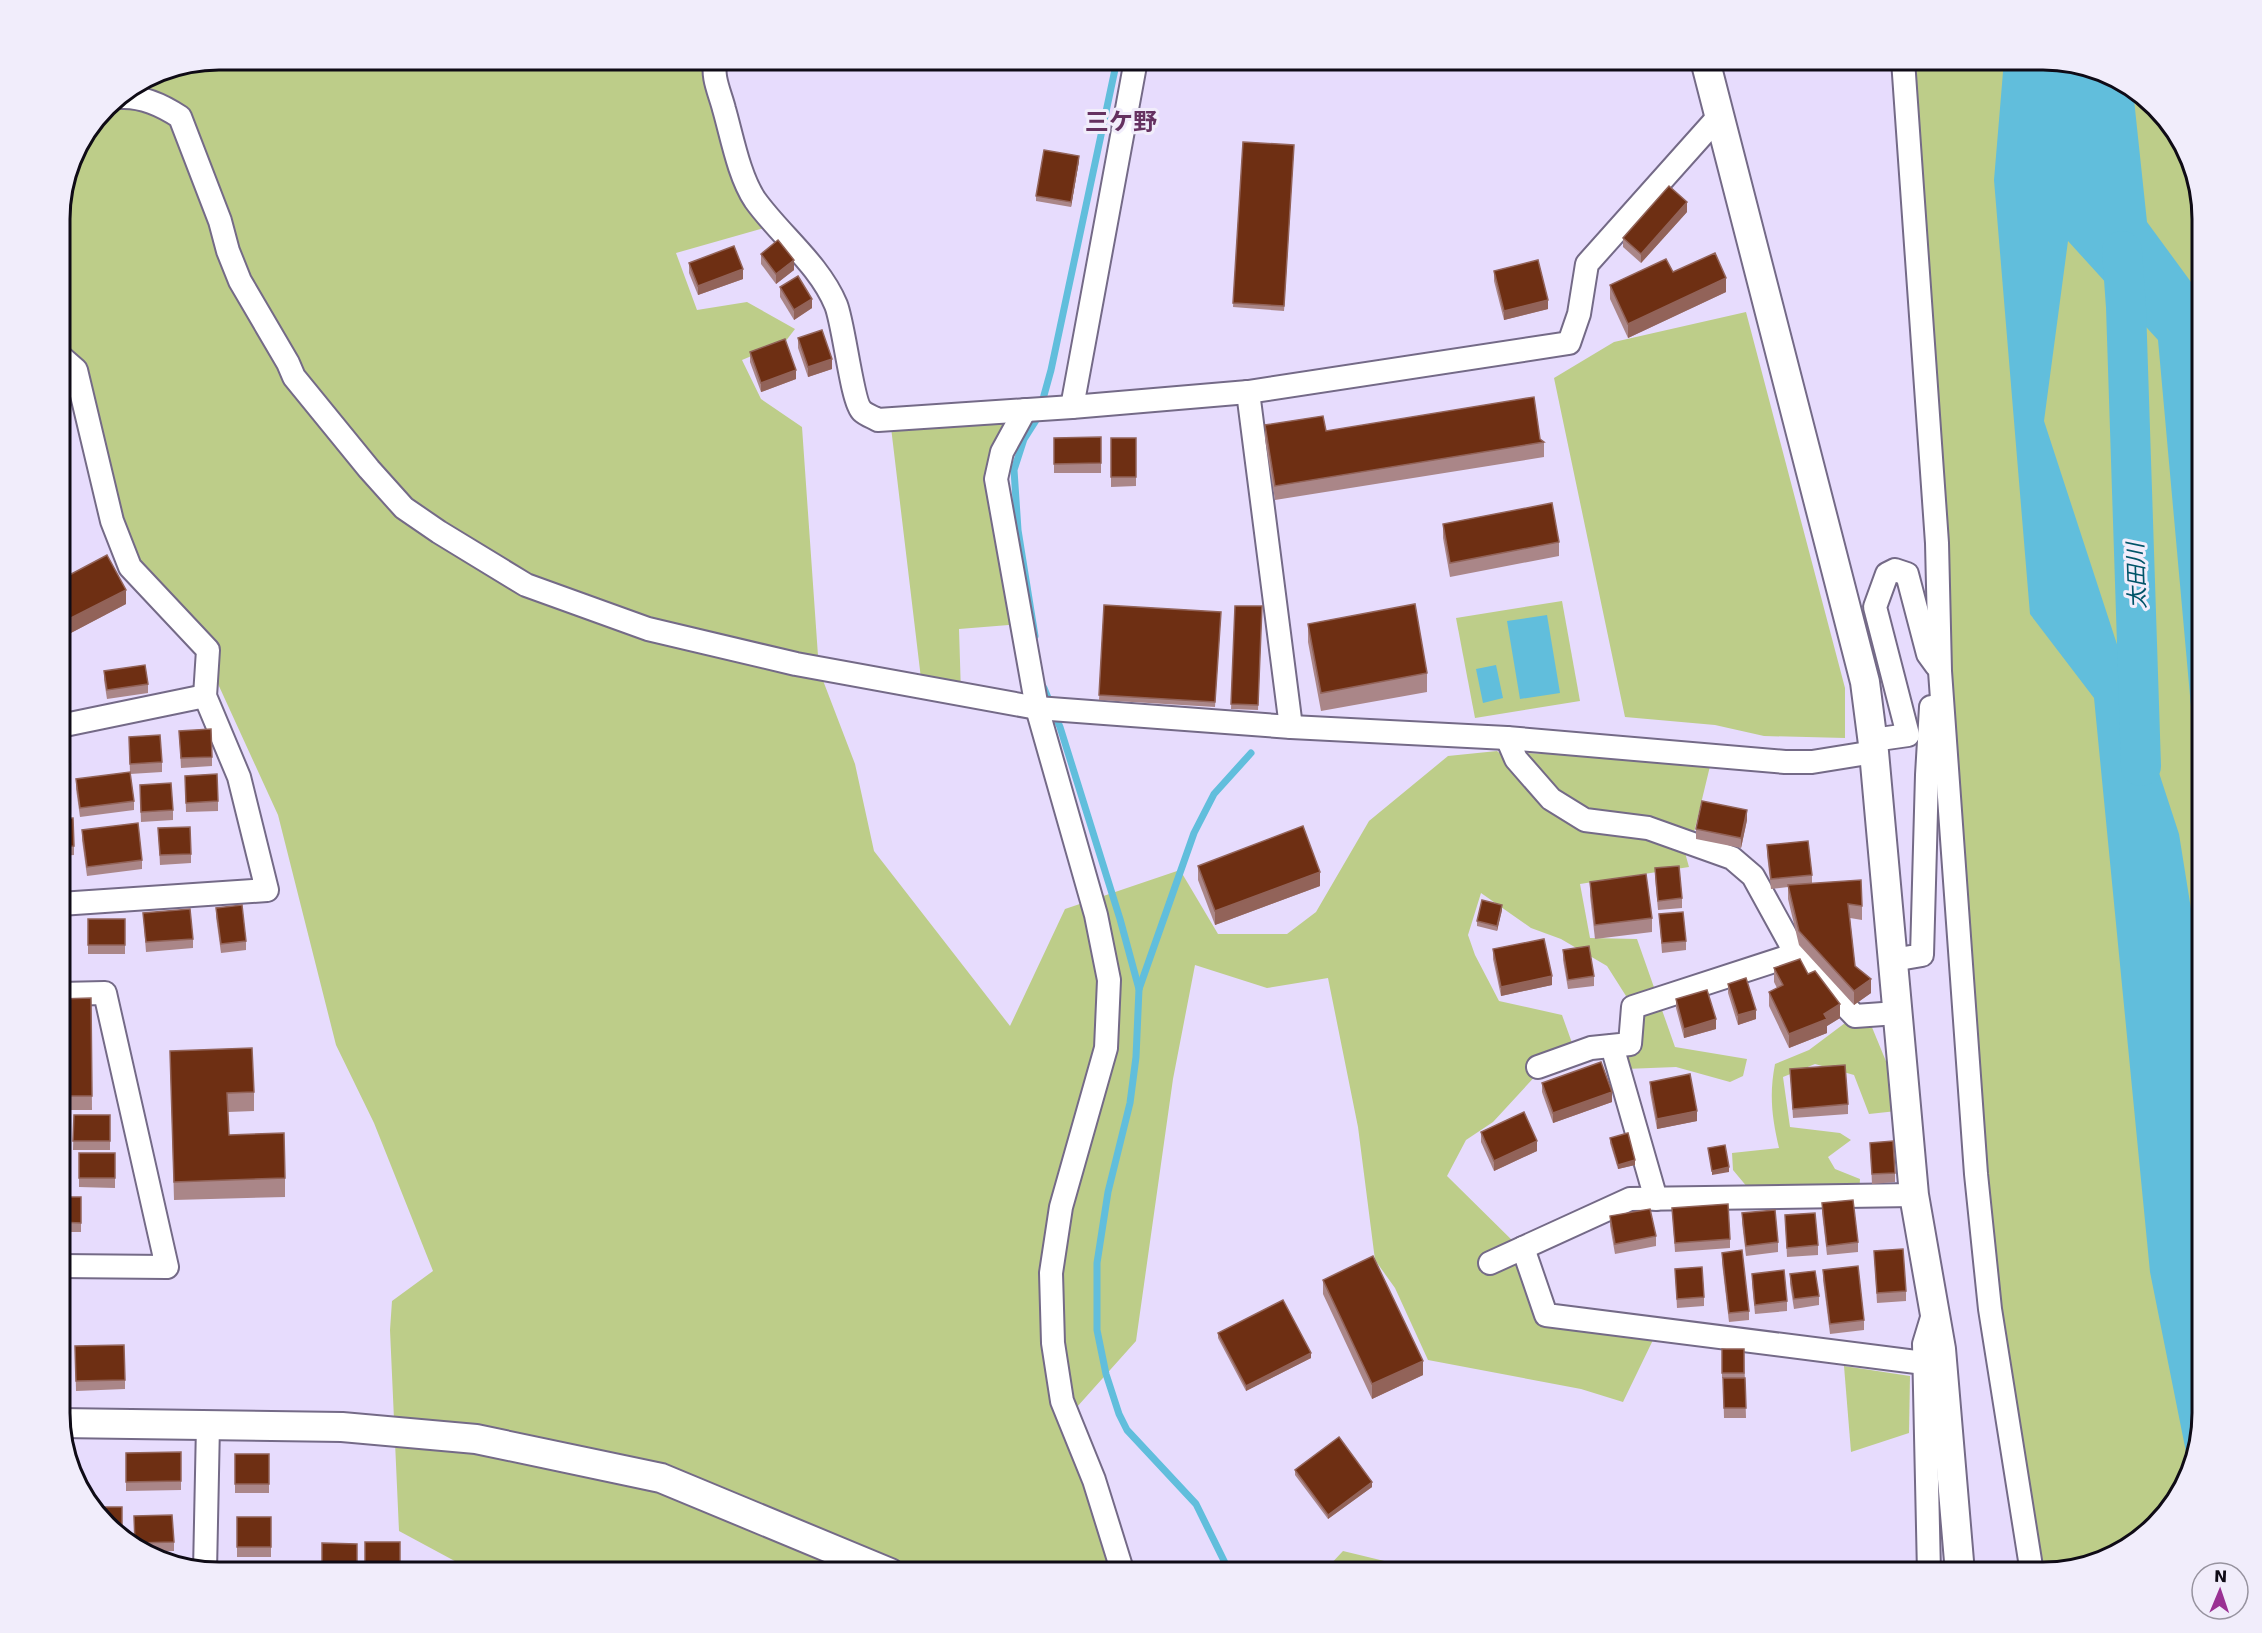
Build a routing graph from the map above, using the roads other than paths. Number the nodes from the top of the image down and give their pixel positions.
1 (714, 71) edge
2 (1134, 71) edge
3 (1709, 71) edge
4 (1904, 71) edge
5 (134, 98) edge
6 (1720, 115) junction
7 (71, 366) edge
8 (1248, 392) junction
9 (1072, 407) junction
10 (1025, 410) junction
11 (1940, 671) junction
12 (205, 696) junction
13 (1037, 708) junction
14 (71, 724) edge
15 (1291, 727) junction
16 (1507, 738) junction
17 (1874, 746) junction
18 (71, 903) edge
19 (1796, 954) junction
20 (1893, 960) junction
21 (71, 993) edge
22 (1898, 1013) junction
23 (1612, 1046) junction
24 (1538, 1067) dead end
25 (1914, 1195) junction
26 (1656, 1199) junction
27 (1523, 1248) junction
28 (1490, 1263) dead end
29 (71, 1266) edge
30 (1934, 1309) junction
31 (1924, 1363) junction
32 (71, 1423) edge
33 (208, 1425) junction
34 (206, 1562) edge
35 (863, 1562) edge
36 (1120, 1562) edge
37 (1929, 1562) edge
38 (1959, 1562) edge
39 (2031, 1562) edge

1 - 10 street
2 - 9 street
3 - 6 street
4 - 11 street
5 - 13 street
6 - 8 street
6 - 17 street
7 - 12 street
8 - 9 street
8 - 15 street
9 - 10 street
10 - 13 street
11 - 17 street
11 - 20 street
11 - 39 street
12 - 14 street
12 - 18 street
13 - 15 street
13 - 36 street
15 - 16 street
16 - 17 street
16 - 19 street
17 - 20 street
19 - 22 street
19 - 23 street
20 - 22 street
21 - 29 street
22 - 25 street
23 - 24 street
23 - 26 street
25 - 26 street
25 - 30 street
26 - 27 street
27 - 28 street
27 - 31 street
30 - 31 street
30 - 38 street
31 - 37 street
32 - 33 street
33 - 34 street
33 - 35 street

